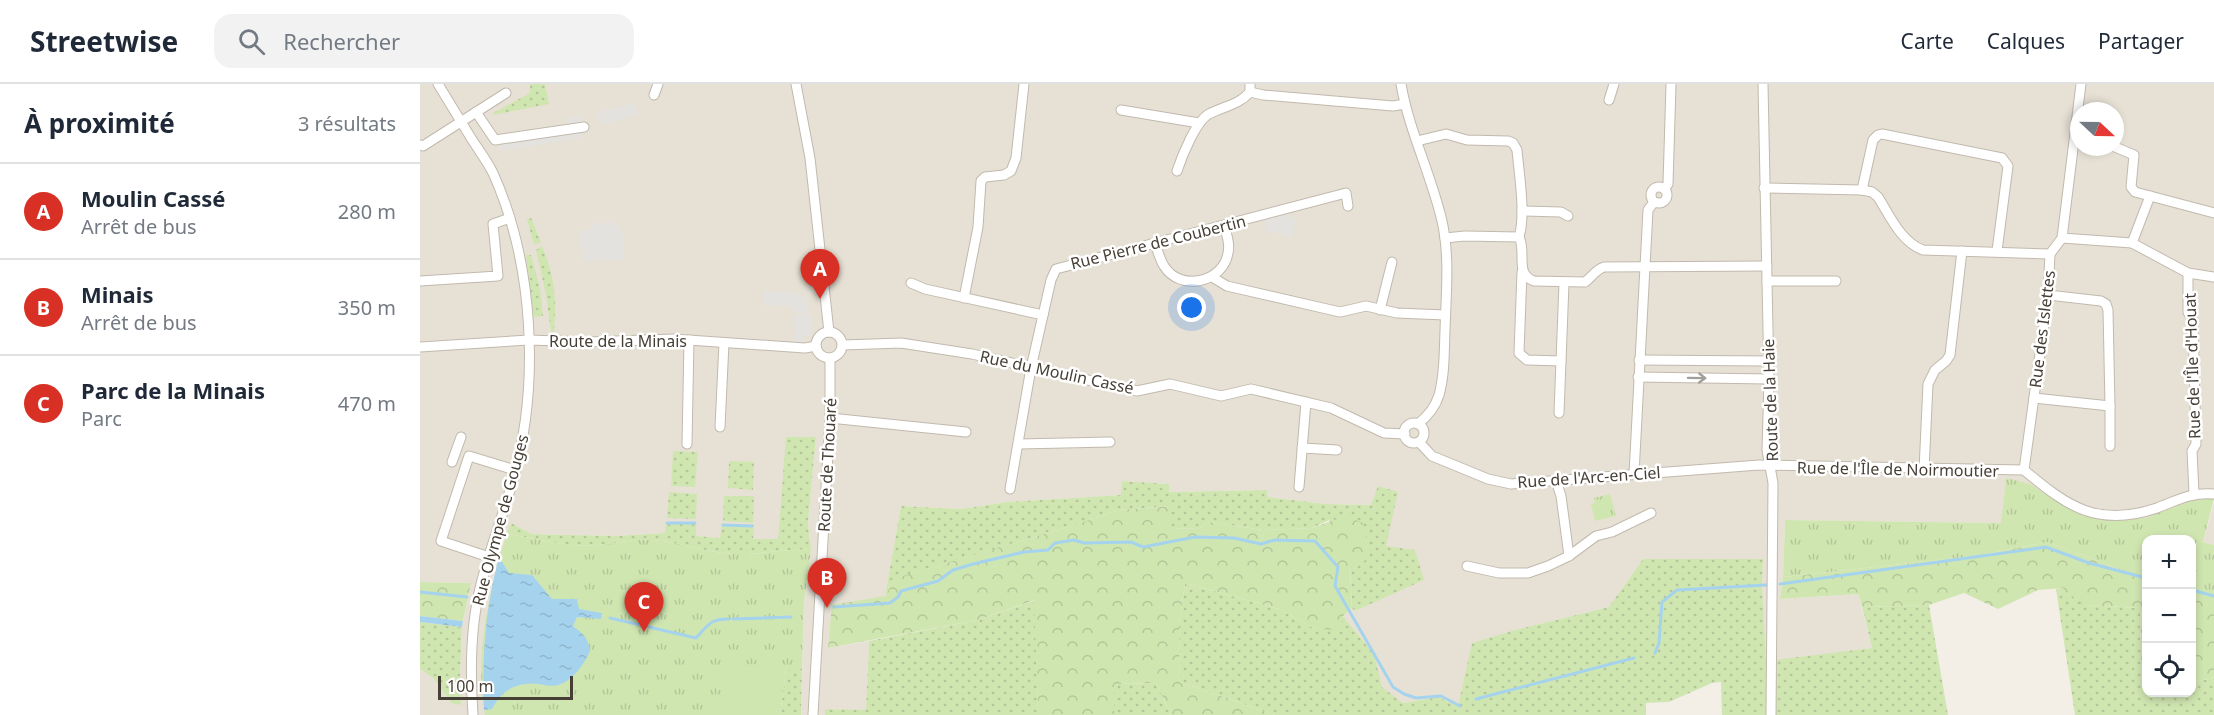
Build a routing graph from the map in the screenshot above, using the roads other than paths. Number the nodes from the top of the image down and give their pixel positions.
1 (438, 84) edge
2 (658, 84) edge
3 (796, 84) edge
4 (1024, 84) edge
5 (1401, 84) edge
6 (1614, 84) edge
7 (1671, 84) edge
8 (1763, 84) edge
9 (2081, 84) edge
10 (1250, 88) edge
11 (506, 93) dead end
12 (654, 95) dead end
13 (1609, 100) dead end
14 (2079, 102) edge
15 (1405, 104) junction
16 (1121, 111) dead end
17 (476, 112) junction
18 (461, 122) junction
19 (1199, 123) junction
20 (584, 127) dead end
21 (1417, 141) junction
22 (420, 145) edge
23 (2124, 150) edge
24 (2073, 156) edge
25 (1177, 171) dead end
26 (1764, 188) junction
27 (1862, 190) junction
28 (2150, 196) junction
29 (1348, 206) dead end
30 (1522, 211) junction
31 (2214, 213) edge
32 (1568, 216) dead end
33 (510, 219) junction
34 (1224, 226) junction
35 (1519, 237) junction
36 (1444, 238) junction
37 (2062, 238) junction
38 (2132, 243) junction
39 (1155, 244) junction
40 (1962, 251) junction
41 (1998, 251) junction
42 (2050, 254) junction
43 (1392, 262) dead end
44 (1767, 266) junction
45 (1644, 268) junction
46 (1522, 272) junction
47 (2188, 273) junction
48 (1212, 277) junction
49 (2214, 277) edge
50 (420, 281) edge
51 (1767, 281) junction
52 (1836, 281) dead end
53 (911, 283) dead end
54 (1564, 283) junction
55 (2048, 295) junction
56 (964, 298) junction
57 (1380, 310) junction
58 (1043, 315) junction
59 (1445, 315) junction
60 (829, 332) junction
61 (529, 340) junction
62 (690, 340) junction
63 (724, 343) junction
64 (843, 345) junction
65 (816, 346) junction
66 (420, 347) edge
67 (830, 359) junction
68 (1639, 360) junction
69 (1561, 361) junction
70 (1768, 361) junction
71 (1031, 368) junction
72 (1638, 377) junction
73 (1769, 379) junction
74 (2034, 398) junction
75 (1306, 402) junction
76 (2110, 406) junction
77 (1559, 413) dead end
78 (830, 418) junction
79 (1418, 424) junction
80 (720, 427) dead end
81 (966, 432) dead end
82 (1405, 434) junction
83 (461, 437) dead end
84 (1110, 442) dead end
85 (1419, 442) junction
86 (687, 444) dead end
87 (1019, 444) junction
88 (2110, 446) dead end
89 (1302, 448) junction
90 (1337, 450) dead end
91 (456, 451) junction
92 (469, 456) junction
93 (452, 462) dead end
94 (1771, 465) junction
95 (515, 470) junction
96 (1924, 470) junction
97 (2024, 470) junction
98 (1634, 474) junction
99 (1556, 481) junction
100 (1299, 487) dead end
101 (1010, 489) dead end
102 (2194, 493) junction
103 (2214, 494) edge
104 (1651, 513) dead end
105 (1569, 555) junction
106 (489, 557) junction
107 (1467, 566) dead end
108 (473, 715) edge
109 (813, 715) edge
110 (1771, 715) edge

1 - 18 street, Rue Olympe de Gouges
2 - 12 street
3 - 60 street
4 - 56 street
5 - 15 street
6 - 13 street
7 - 45 street
8 - 26 street, Route de la Haie
9 - 14 street
10 - 15 street
10 - 19 street
11 - 17 street
15 - 21 street
16 - 19 street
17 - 18 street
17 - 20 street
18 - 22 street
18 - 33 street, Rue Olympe de Gouges
19 - 25 street
21 - 30 street
21 - 36 street
23 - 28 street
24 - 37 street
26 - 27 street
26 - 44 street, Route de la Haie
27 - 40 street
27 - 41 street
28 - 31 street
28 - 38 street
29 - 34 street, Rue Pierre de Coubertin
30 - 32 street
30 - 35 street
33 - 50 street
33 - 61 street, Rue Olympe de Gouges
34 - 39 street, Rue Pierre de Coubertin
34 - 48 street
35 - 36 street
35 - 46 street
36 - 59 street
37 - 38 street
37 - 42 street, Rue des Islettes
38 - 47 street
39 - 48 street
39 - 58 street, Rue Pierre de Coubertin
40 - 41 street
40 - 96 street
41 - 42 street
42 - 55 street, Rue des Islettes
43 - 57 street
44 - 45 street
44 - 51 street, Route de la Haie
45 - 54 street
45 - 68 street
46 - 54 street
46 - 69 street
47 - 49 street
47 - 102 street, Rue de l'Île d'Houat
48 - 57 street
51 - 52 street
51 - 70 street, Route de la Haie
53 - 56 street
54 - 69 street
55 - 74 street, Rue des Islettes
55 - 76 street
56 - 58 street
57 - 59 street
58 - 71 street, Rue Pierre de Coubertin
59 - 79 street
60 - 64 street
60 - 65 street
61 - 62 street, Route de la Minais
61 - 66 street, Route de la Minais
61 - 95 street, Rue Olympe de Gouges
62 - 63 street, Route de la Minais
62 - 86 street
63 - 65 street, Route de la Minais
63 - 80 street
64 - 67 street
64 - 71 street, Rue du Moulin Cassé
65 - 67 street
67 - 78 street, Route de Thouaré
68 - 70 street
68 - 72 street
69 - 77 street
70 - 73 street, Route de la Haie
71 - 75 street, Rue du Moulin Cassé
71 - 87 street, Rue Pierre de Coubertin
72 -> 73 street
72 - 98 street
73 - 94 street, Route de la Haie
74 - 76 street
74 - 97 street, Rue des Islettes
75 - 82 street, Rue du Moulin Cassé
75 - 89 street
76 - 88 street
78 - 81 street
78 - 109 street, Route de Thouaré
79 - 82 street
79 - 85 street
82 - 85 street
83 - 91 street
84 - 87 street
85 - 99 street, Rue de l'Arc-en-Ciel
87 - 101 street, Rue Pierre de Coubertin
89 - 90 street
89 - 100 street
91 - 92 street
91 - 93 street
92 - 95 street
92 - 106 street
94 - 96 street, Rue de l'Île de Noirmoutier
94 - 98 street, Rue de l'Arc-en-Ciel
94 - 110 street, Route de la Haie
95 - 106 street, Rue Olympe de Gouges
96 - 97 street, Rue de l'Île de Noirmoutier
97 - 102 street
98 - 99 street, Rue de l'Arc-en-Ciel
99 - 105 street
102 - 103 street
104 - 105 street
105 - 107 street
106 - 108 street, Rue Olympe de Gouges

